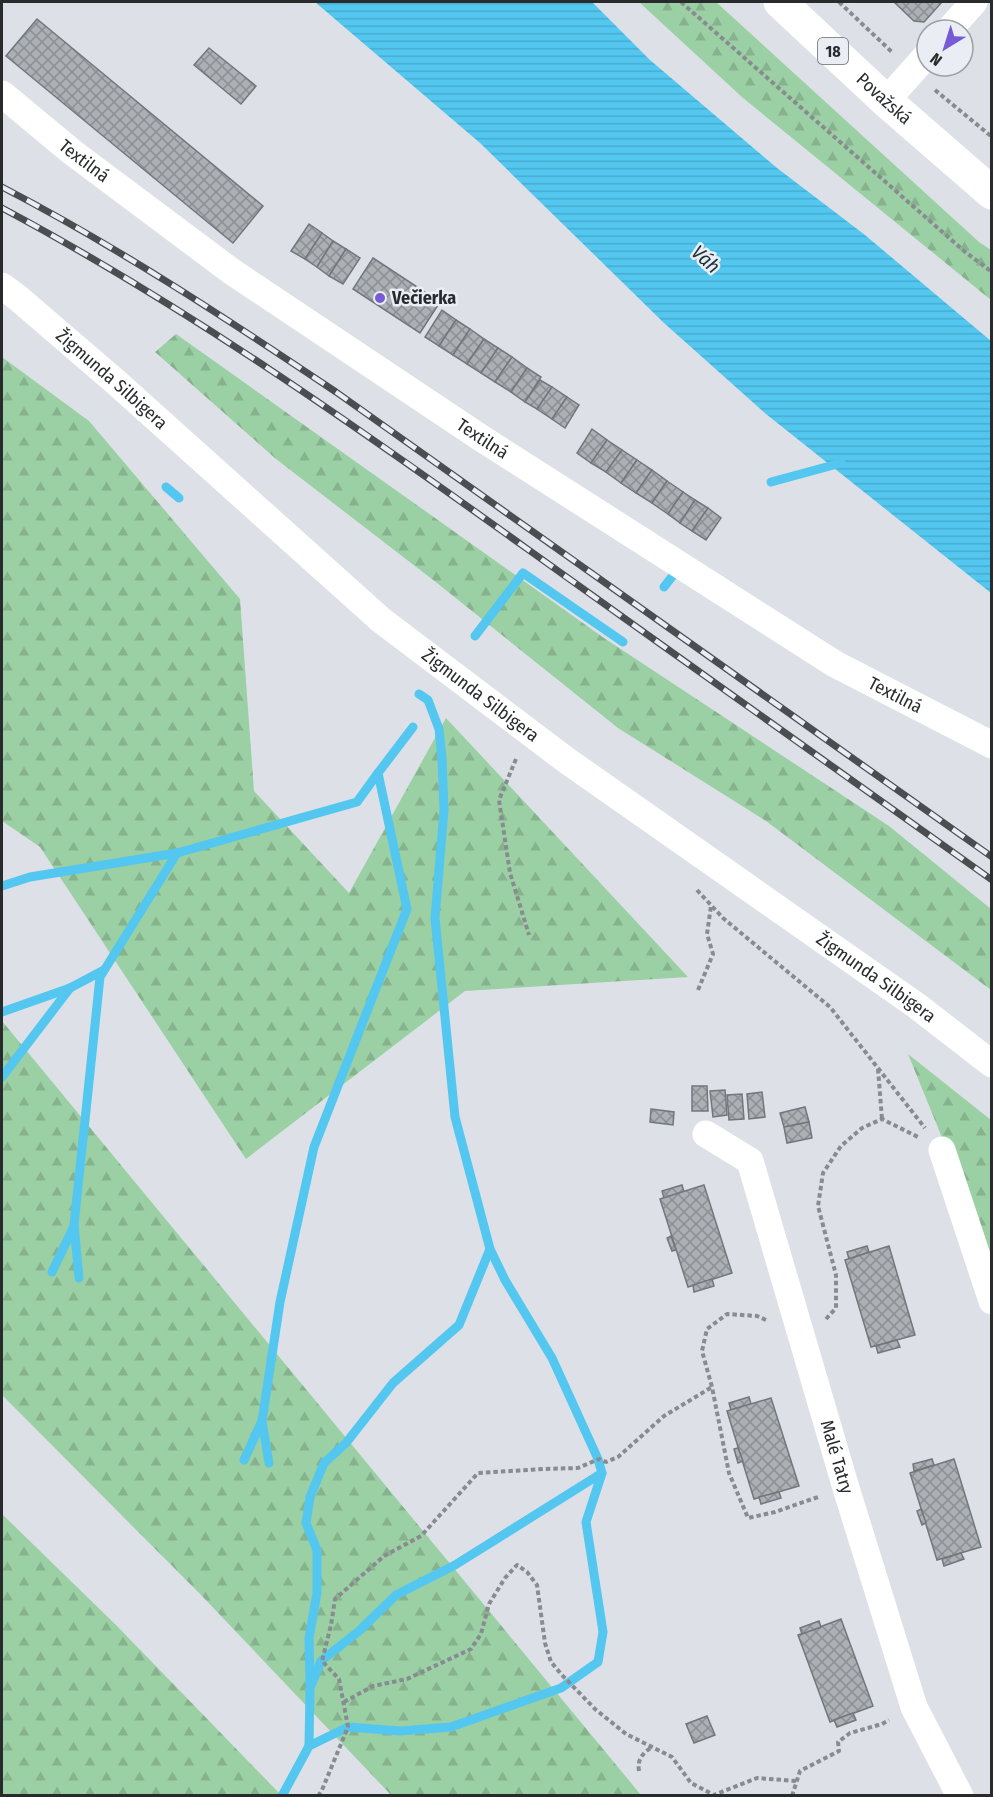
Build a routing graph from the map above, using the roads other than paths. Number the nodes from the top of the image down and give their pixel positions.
1 (780, 2) edge
2 (974, 2) edge
3 (960, 18) edge
4 (915, 69) edge
5 (2, 94) edge
6 (885, 101) junction
7 (992, 193) edge
8 (2, 286) edge
9 (992, 745) edge
10 (992, 1064) edge
11 (706, 1134) dead end
12 (942, 1150) road end
13 (992, 1301) edge
14 (960, 1796) edge

1 - 6 main road, Považská / 18
2 - 3 street
4 - 6 street
5 - 9 street, Textilná
6 - 7 main road, Považská / 18
8 - 10 street, Žigmunda Silbigera
11 - 14 street, Malé Tatry
12 - 13 street

